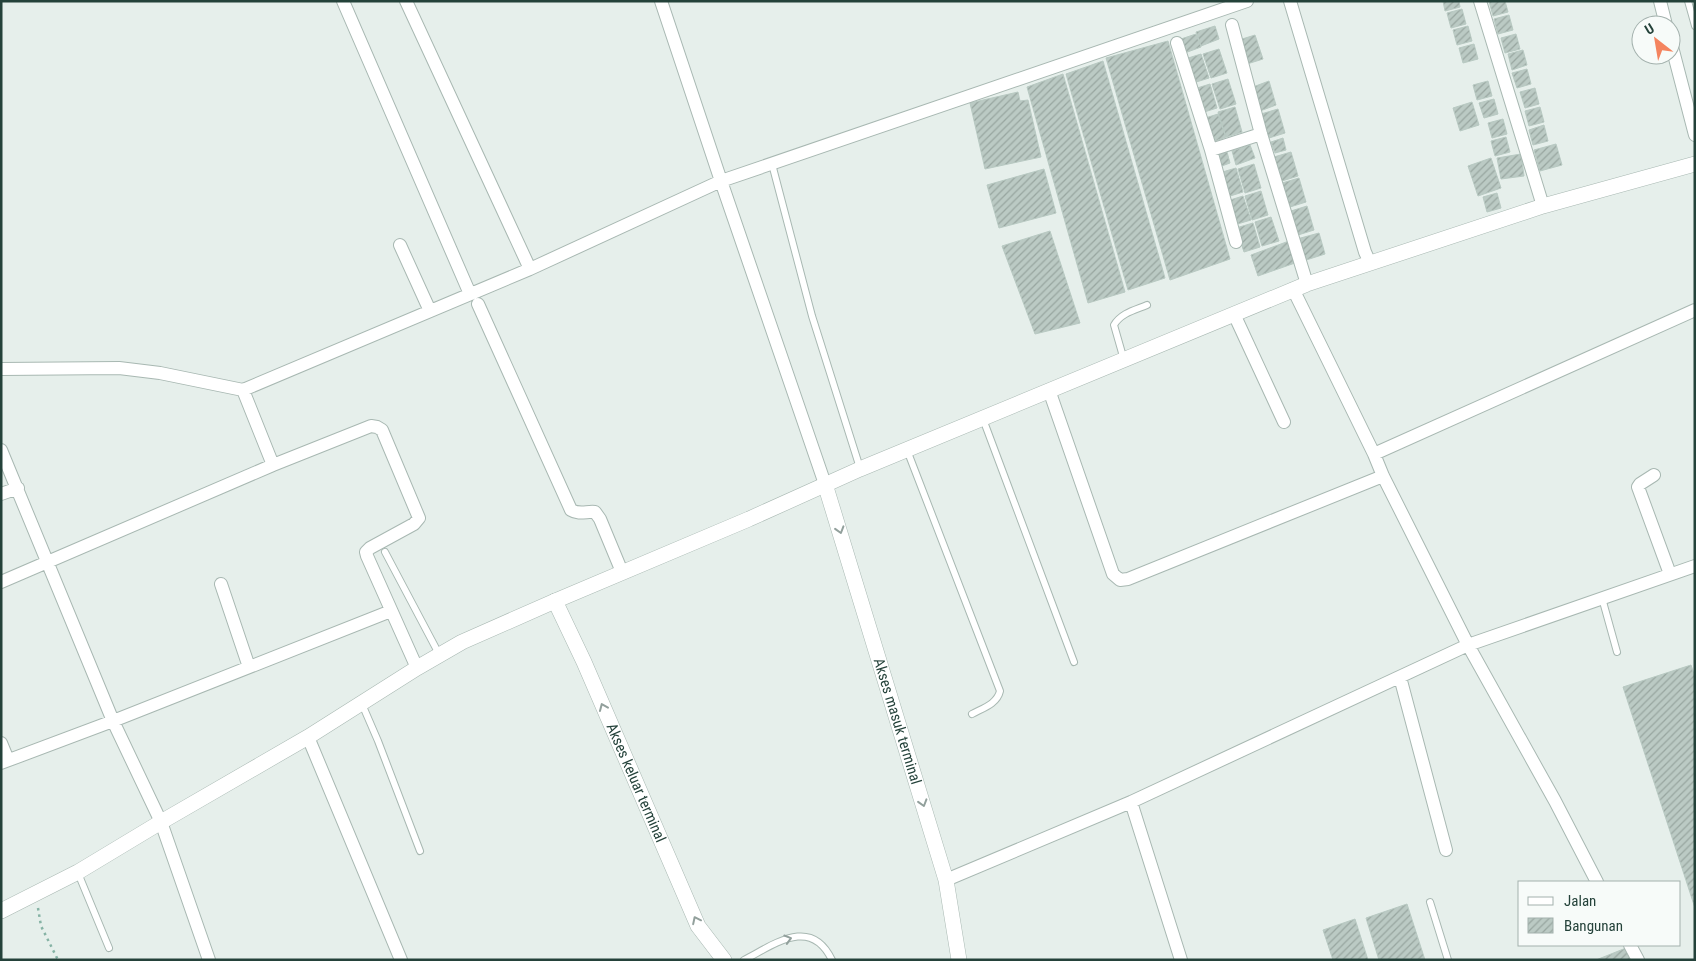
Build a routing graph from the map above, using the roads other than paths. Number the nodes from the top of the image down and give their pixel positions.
1 (343, 1) edge
2 (406, 1) edge
3 (661, 1) edge
4 (1247, 1) edge
5 (1290, 1) edge
6 (1480, 1) edge
7 (1660, 1) edge
8 (1688, 1) edge
9 (1664, 15) edge
10 (1232, 25) dead end
11 (1695, 26) edge
12 (1177, 43) dead end
13 (1677, 65) edge
14 (1261, 134) junction
15 (1695, 135) edge
16 (1211, 150) junction
17 (772, 164) junction
18 (1695, 164) edge
19 (721, 181) junction
20 (1543, 206) junction
21 (1236, 242) dead end
22 (400, 245) dead end
23 (1370, 263) junction
24 (530, 269) junction
25 (1300, 286) junction
26 (474, 299) junction
27 (1148, 305) dead end
28 (1695, 310) edge
29 (430, 312) junction
30 (1234, 314) junction
31 (1124, 360) junction
32 (1, 369) edge
33 (243, 390) junction
34 (1049, 390) junction
35 (982, 418) junction
36 (1284, 422) dead end
37 (1, 450) edge
38 (906, 450) junction
39 (1374, 454) junction
40 (273, 465) junction
41 (860, 469) junction
42 (1654, 475) dead end
43 (1383, 476) junction
44 (825, 484) junction
45 (18, 488) junction
46 (1, 494) edge
47 (385, 552) dead end
48 (47, 562) junction
49 (1695, 566) edge
50 (622, 572) junction
51 (1670, 574) junction
52 (1, 582) edge
53 (221, 584) dead end
54 (1602, 598) junction
55 (555, 601) junction
56 (391, 611) junction
57 (1468, 646) junction
58 (1617, 652) dead end
59 (439, 655) junction
60 (1074, 662) dead end
61 (249, 667) junction
62 (417, 668) junction
63 (1400, 677) junction
64 (361, 703) junction
65 (972, 714) dead end
66 (113, 720) junction
67 (308, 737) junction
68 (1, 743) edge
69 (5, 762) edge
70 (1131, 802) junction
71 (161, 822) junction
72 (1446, 850) dead end
73 (420, 851) dead end
74 (78, 872) junction
75 (946, 880) junction
76 (1596, 881) edge
77 (1430, 902) dead end
78 (1, 912) edge
79 (1631, 946) edge
80 (109, 948) dead end
81 (209, 960) edge
82 (401, 960) edge
83 (724, 960) edge
84 (744, 960) edge
85 (832, 960) edge
86 (959, 960) edge
87 (1181, 960) edge
88 (1448, 960) edge
89 (1638, 960) edge

1 - 26 street
2 - 24 street
3 - 19 street
4 - 17 street
5 - 23 street
6 - 20 street
7 - 9 street
8 - 11 lane
10 - 14 street
12 - 16 street
13 - 15 street
14 - 16 street
14 - 25 street
16 - 21 street
17 - 19 street
17 - 41 lane
18 - 20 street
19 - 24 street
19 - 44 street
20 - 23 street
22 - 29 street
23 - 25 street
24 - 26 street
25 - 30 street
25 - 39 street
26 - 29 street
26 - 50 street
27 - 31 lane
28 - 39 street
29 - 33 street
30 - 31 street
30 - 36 street
31 - 34 street
32 - 33 street
33 - 40 street
34 - 35 street
34 - 43 street
35 - 38 street
35 - 60 lane
37 - 45 street
38 - 41 street
38 - 65 lane
39 - 43 street
40 - 48 street
40 - 56 street
41 - 44 street
42 - 51 street
43 - 57 street
44 - 50 street
44 -> 75 street, Akses masuk terminal
45 - 46 street
45 - 48 street
47 - 59 lane
48 - 52 street
48 - 66 street
49 - 51 street
50 - 55 street
51 - 54 street
53 - 61 street
54 - 57 street
54 - 58 lane
55 - 59 street
83 -> 55 street, Akses keluar terminal
56 - 61 street
56 - 62 street
57 - 63 street
57 - 76 street
59 - 62 street
61 - 66 street
62 - 64 street
63 - 70 street
63 - 72 street
64 - 67 street
64 - 73 lane
66 - 69 street
66 - 71 street
67 - 71 street
67 - 82 street
68 - 69 street
70 - 75 street
70 - 87 street
71 - 74 street
71 - 81 street
74 - 78 street
74 - 80 lane
75 - 86 street, Akses masuk terminal
77 - 88 lane
79 - 89 street
84 -> 85 lane

